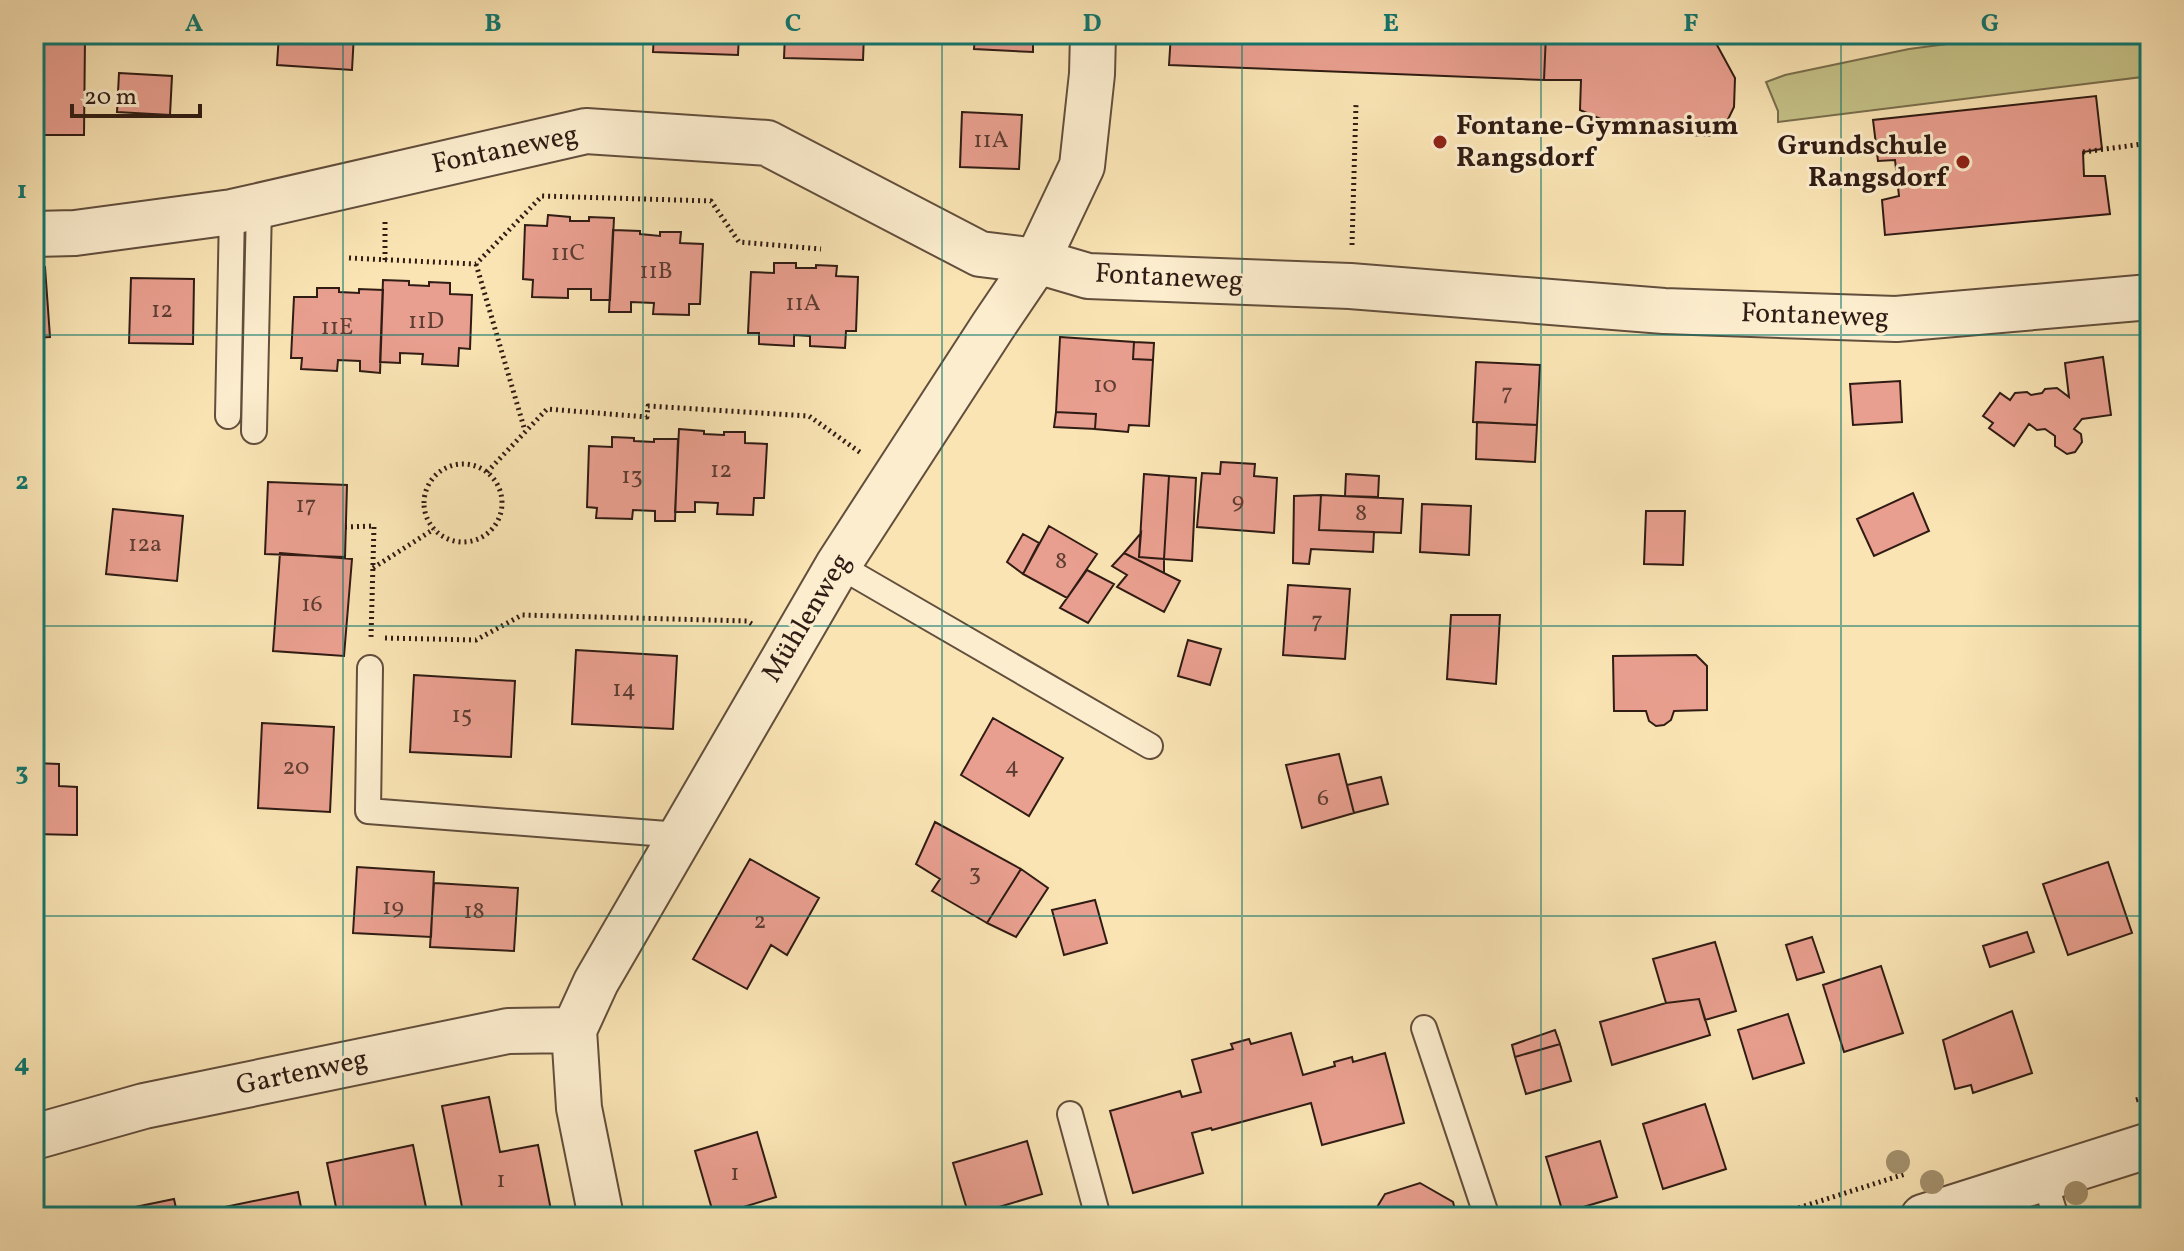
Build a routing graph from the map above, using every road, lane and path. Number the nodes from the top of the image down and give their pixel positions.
1 (1093, 34) edge
2 (1356, 104) dead end
3 (2150, 143) edge
4 (2083, 152) dead end
5 (246, 210) junction
6 (34, 234) edge
7 (821, 249) dead end
8 (349, 258) dead end
9 (1037, 261) junction
10 (476, 264) junction
11 (1350, 286) junction
12 (2150, 297) edge
13 (228, 416) dead end
14 (254, 431) dead end
15 (525, 431) junction
16 (487, 472) junction
17 (895, 476) junction
18 (345, 527) dead end
19 (434, 529) junction
20 (838, 565) junction
21 (373, 568) junction
22 (790, 648) junction
23 (370, 668) dead end
24 (1150, 746) dead end
25 (680, 835) junction
26 (1424, 1028) dead end
27 (574, 1030) junction
28 (1070, 1114) dead end
29 (34, 1137) edge
30 (2150, 1145) edge
31 (2050, 1198) edge
32 (601, 1217) edge
33 (1098, 1217) edge
34 (1487, 1217) edge
35 (1923, 1217) edge

1 - 9 street, Mühlenweg
2 - 11 path
3 - 4 path
5 - 6 street, Fontaneweg
5 - 9 street, Fontaneweg
5 - 13 lane
5 - 14 lane
7 - 10 path
8 - 10 path
9 - 11 street, Fontaneweg
9 - 17 street, Mühlenweg
10 - 15 path
11 - 12 street, Fontaneweg
15 - 16 path
15 - 17 path
16 - 19 path
16 - 19 path
17 - 20 street, Mühlenweg
18 - 21 path
19 - 21 path
20 - 22 street, Mühlenweg
20 - 24 lane
21 - 22 path
22 - 25 street, Mühlenweg
23 - 25 lane
25 - 27 street, Mühlenweg
26 - 34 lane
27 - 29 street, Gartenweg
27 - 32 street, Mühlenweg
28 - 33 lane
30 - 31 street
31 - 35 street

